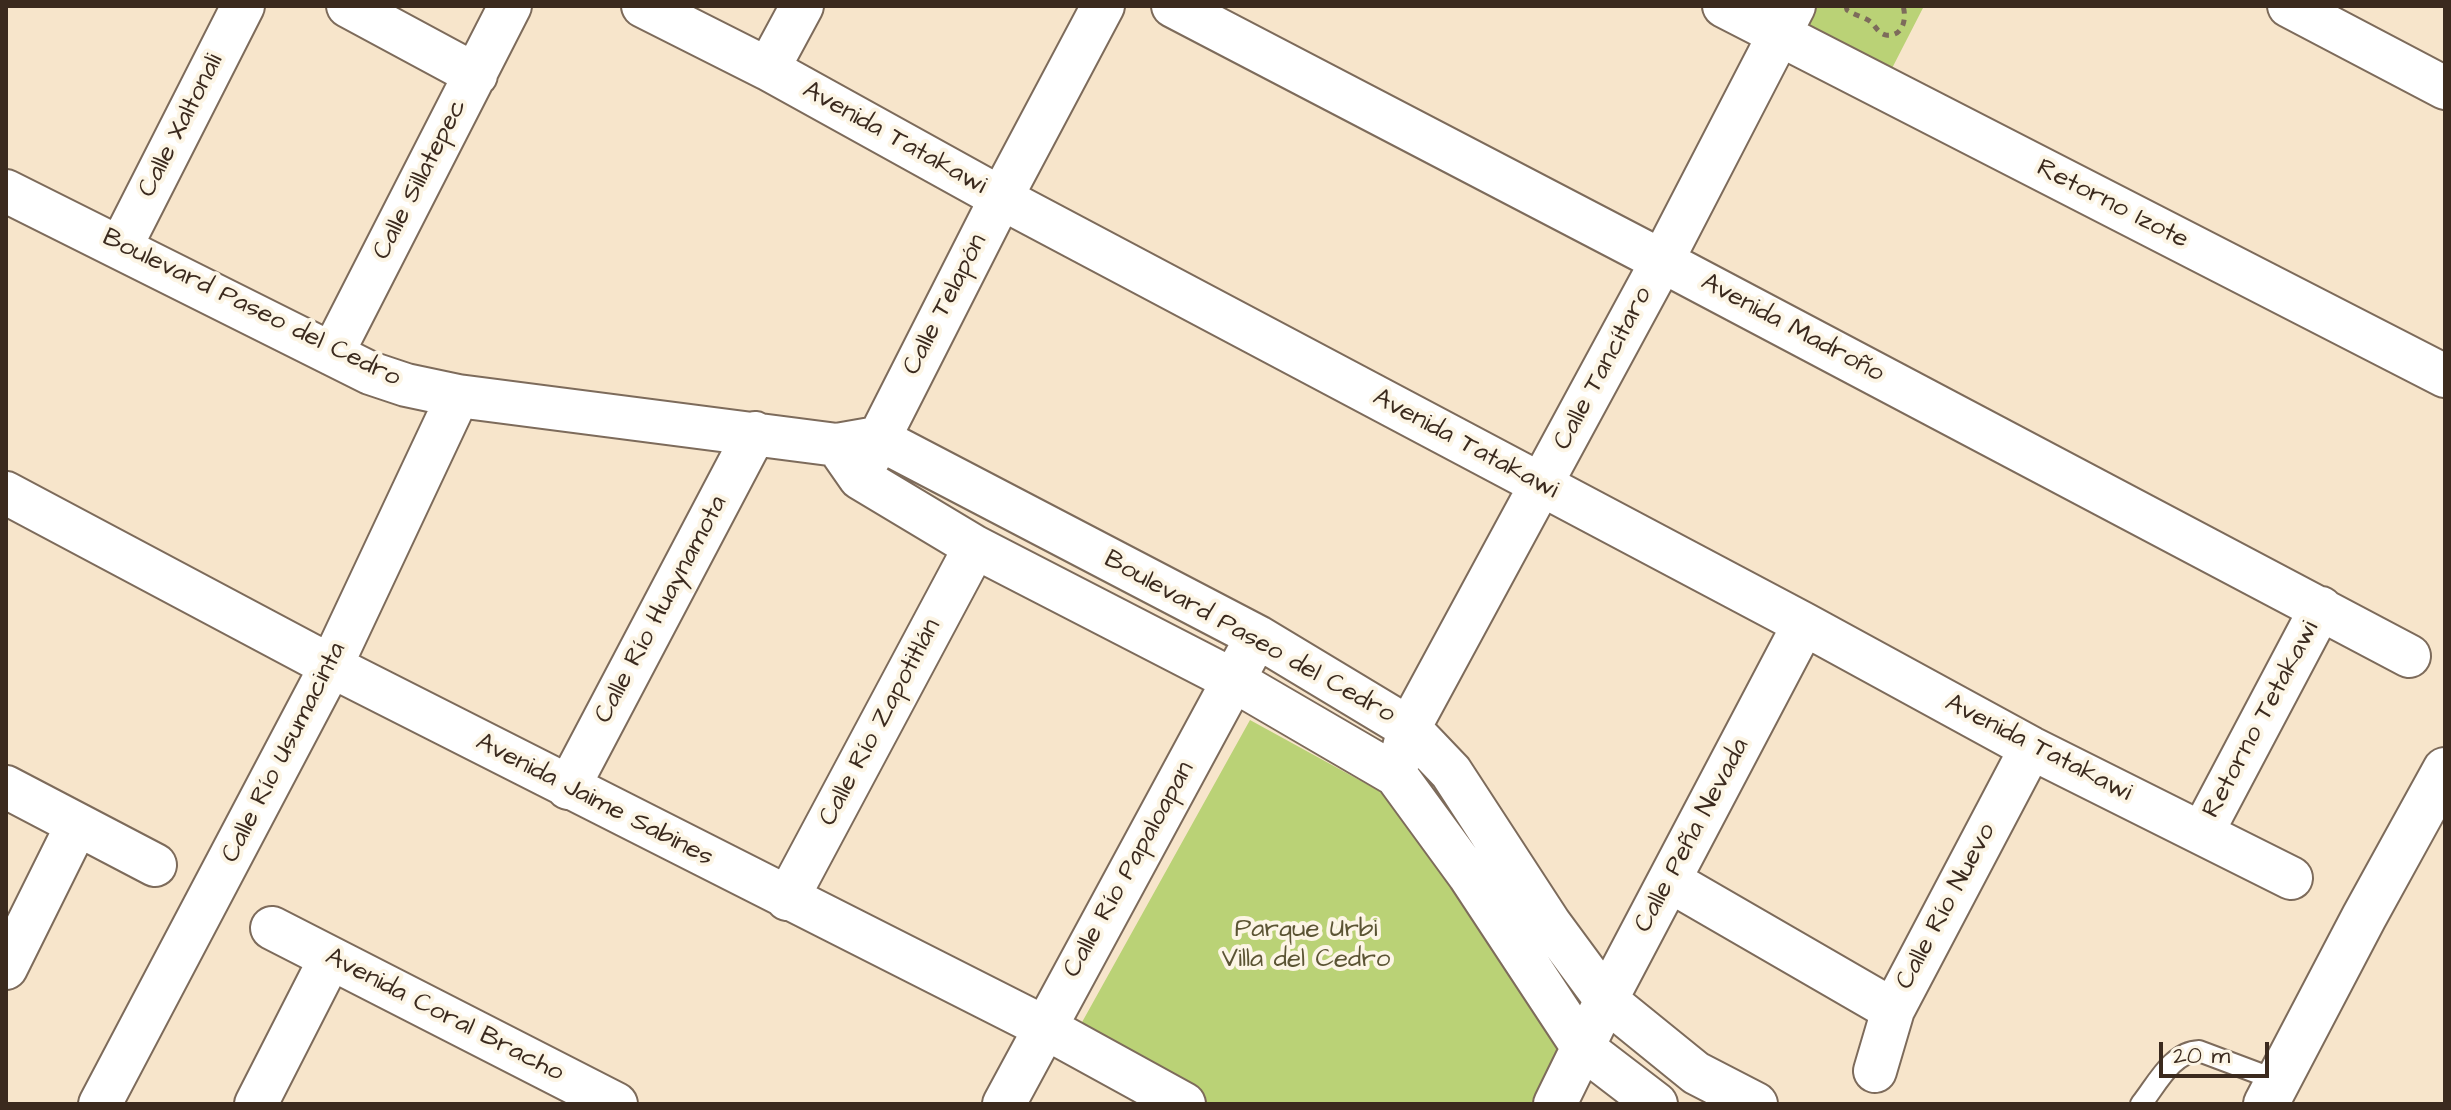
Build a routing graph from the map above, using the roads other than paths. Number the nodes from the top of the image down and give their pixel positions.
1 (243, 6) edge
2 (348, 6) edge
3 (510, 6) edge
4 (643, 6) edge
5 (802, 6) edge
6 (1103, 6) edge
7 (1173, 6) edge
8 (1724, 6) edge
9 (2289, 6) edge
10 (1786, 20) edge
11 (768, 69) junction
12 (476, 75) junction
13 (2445, 88) edge
14 (6, 191) edge
15 (1001, 198) junction
16 (121, 246) junction
17 (1662, 261) junction
18 (332, 354) junction
19 (2440, 362) edge
20 (458, 396) junction
21 (755, 433) junction
22 (877, 438) junction
23 (848, 461) junction
24 (1541, 485) junction
25 (6, 493) edge
26 (975, 547) junction
27 (2321, 608) junction
28 (1804, 624) junction
29 (1258, 637) junction
30 (2409, 656) dead end
31 (331, 666) junction
32 (1233, 680) junction
33 (1409, 728) junction
34 (2031, 748) junction
35 (2445, 770) edge
36 (1396, 775) junction
37 (6, 787) edge
38 (568, 788) junction
39 (77, 825) junction
40 (2202, 833) junction
41 (155, 865) dead end
42 (2291, 878) dead end
43 (1670, 881) junction
44 (787, 899) junction
45 (272, 928) dead end
46 (330, 959) junction
47 (6, 968) edge
48 (1606, 1000) junction
49 (1893, 1010) junction
50 (1044, 1027) junction
51 (1583, 1048) junction
52 (1875, 1071) dead end
53 (2273, 1093) edge
54 (100, 1104) edge
55 (256, 1104) edge
56 (616, 1104) edge
57 (1004, 1104) edge
58 (1184, 1104) edge
59 (1555, 1104) edge
60 (1656, 1104) edge
61 (1756, 1104) edge
62 (2141, 1104) edge

1 - 16 street, Calle Xaltonali
2 - 12 street
3 - 12 street, Calle Sillatepec
4 - 11 street, Avenida Tatakawi
5 - 11 street
6 - 15 street, Calle Telapón
7 - 17 street, Avenida Madroño
8 - 10 street, Retorno Izote
9 - 13 street
10 - 17 street, Calle Tancítaro
10 - 19 street, Retorno Izote
11 - 15 street, Avenida Tatakawi
12 - 18 street, Calle Sillatepec
14 - 16 street, Boulevard Paseo del Cedro
15 - 22 street, Calle Telapón
15 - 24 street, Avenida Tatakawi
16 - 18 street, Boulevard Paseo del Cedro
17 - 24 street, Calle Tancítaro
17 - 27 street, Avenida Madroño
18 - 20 street, Boulevard Paseo del Cedro
20 - 21 street, Boulevard Paseo del Cedro
20 - 31 street, Calle Río Usumacinta
21 - 23 street, Boulevard Paseo del Cedro
21 - 38 street, Calle Río Huaynamota
22 - 23 street, Boulevard Paseo del Cedro
22 - 29 street, Boulevard Paseo del Cedro
23 - 26 street, Boulevard Paseo del Cedro
24 - 28 street, Avenida Tatakawi
24 - 33 street, Calle Tancítaro
25 - 31 street, Avenida Jaime Sabines
26 - 32 street, Boulevard Paseo del Cedro
26 - 44 street, Calle Río Zapotitlán
27 - 30 street, Avenida Madroño
27 - 40 street, Retorno Tetakawi
28 - 34 street, Avenida Tatakawi
28 - 43 street, Calle Peña Nevada
29 - 32 street, Calle Río Papaloapan
29 - 33 street, Boulevard Paseo del Cedro
31 - 38 street, Avenida Jaime Sabines
31 - 54 street, Calle Río Usumacinta
32 - 36 street, Boulevard Paseo del Cedro
32 - 50 street, Calle Río Papaloapan
33 - 36 street, Calle Tancítaro
33 - 48 street, Boulevard Paseo del Cedro
34 - 40 street, Avenida Tatakawi
34 - 49 street, Calle Río Nuevo
35 - 53 street
36 - 51 street, Boulevard Paseo del Cedro
37 - 39 street
38 - 44 street, Avenida Jaime Sabines
39 - 41 street
39 - 47 street
40 - 42 street, Avenida Tatakawi
43 - 48 street, Calle Peña Nevada
43 - 49 street
44 - 50 street, Avenida Jaime Sabines
45 - 46 street, Avenida Coral Bracho
46 - 55 street
46 - 56 street, Avenida Coral Bracho
48 - 51 street, Calle Peña Nevada
48 - 61 street, Boulevard Paseo del Cedro
49 - 52 street, Calle Río Nuevo
50 - 57 street, Calle Río Papaloapan
50 - 58 street, Avenida Jaime Sabines
51 - 59 street, Calle Peña Nevada
51 - 60 street, Boulevard Paseo del Cedro
53 - 62 lane

